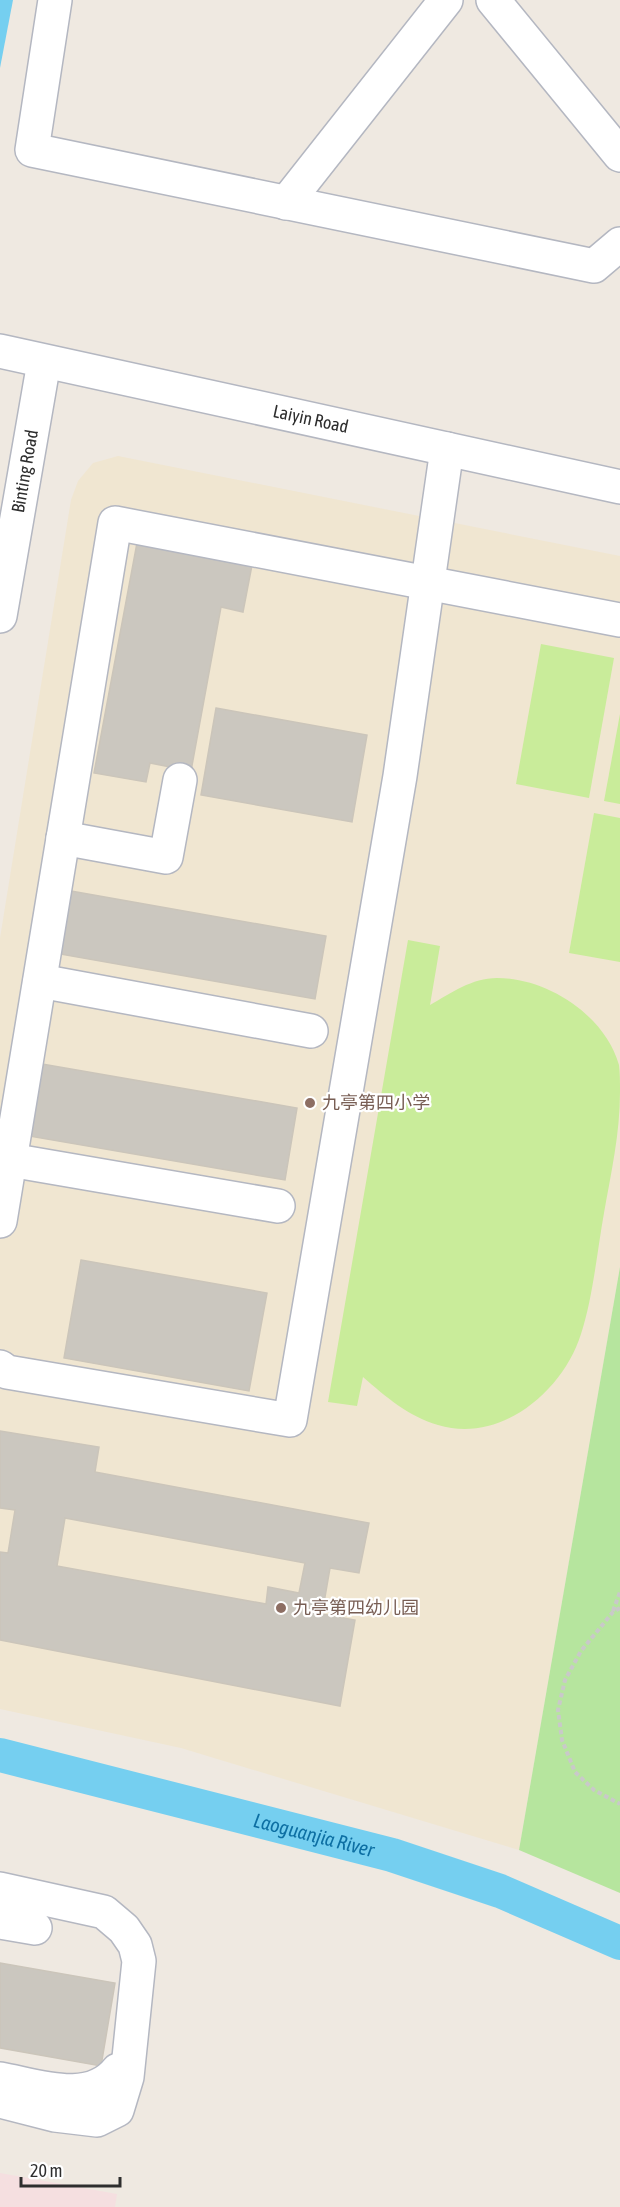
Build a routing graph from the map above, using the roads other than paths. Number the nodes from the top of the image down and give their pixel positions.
1 (55, 0) edge
2 (446, 0) edge
3 (493, 0) edge
4 (620, 155) edge
5 (286, 203) junction
6 (620, 244) edge
7 (0, 351) edge
8 (44, 362) junction
9 (447, 449) junction
10 (620, 487) edge
11 (428, 583) junction
12 (0, 616) edge
13 (620, 620) edge
14 (180, 780) dead end
15 (63, 838) junction
16 (40, 981) junction
17 (311, 1032) dead end
18 (7, 1156) edge
19 (278, 1206) dead end
20 (1, 1213) edge
21 (0, 1367) edge
22 (0, 1889) edge
23 (0, 1922) edge
24 (35, 1928) dead end
25 (118, 2070) dead end
26 (0, 2079) edge
27 (0, 2101) edge

1 - 5 street
2 - 5 street
3 - 4 street
5 - 6 street
7 - 8 street, Laiyin Road
8 - 9 street, Laiyin Road
8 - 12 street, Binting Road
9 - 10 street, Laiyin Road
9 - 11 street
11 - 13 street
11 - 15 street
11 - 21 street
14 - 15 street
15 - 16 street
16 - 17 street
16 - 18 street
18 - 19 street
18 - 20 street
22 - 27 street
23 - 24 street
25 - 26 street

